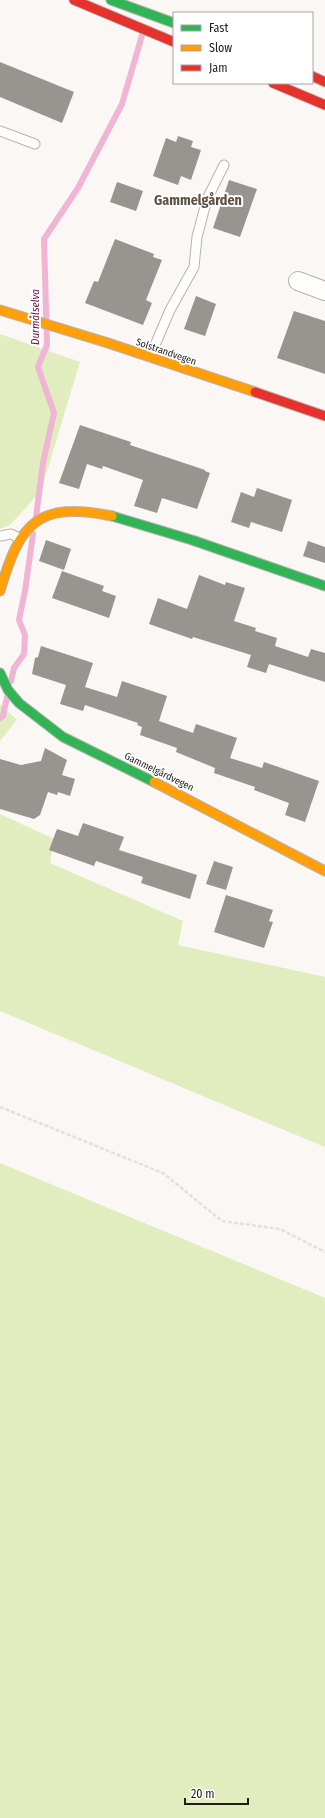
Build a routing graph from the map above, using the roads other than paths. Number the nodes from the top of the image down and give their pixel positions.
1 (74, 0) edge
2 (111, 0) edge
3 (173, 23) edge
4 (173, 42) edge
5 (313, 76) edge
6 (325, 82) edge
7 (275, 84) edge
8 (325, 105) edge
9 (0, 130) edge
10 (35, 144) dead end
11 (224, 165) dead end
12 (298, 281) dead end
13 (325, 291) edge
14 (0, 310) edge
15 (150, 358) junction
16 (325, 416) edge
17 (0, 536) edge
18 (19, 538) junction
19 (325, 586) edge
20 (0, 591) edge
21 (0, 673) edge
22 (325, 871) edge

1 - 4 main road
2 - 3 main road
5 - 6 main road
7 - 8 main road
9 - 10 lane
11 - 15 lane
12 - 13 street
14 - 15 main road, Solstrandvegen
15 - 16 main road, Solstrandvegen
17 - 18 lane
18 - 19 main road
18 - 20 main road
21 - 22 main road, Gammelgårdvegen

